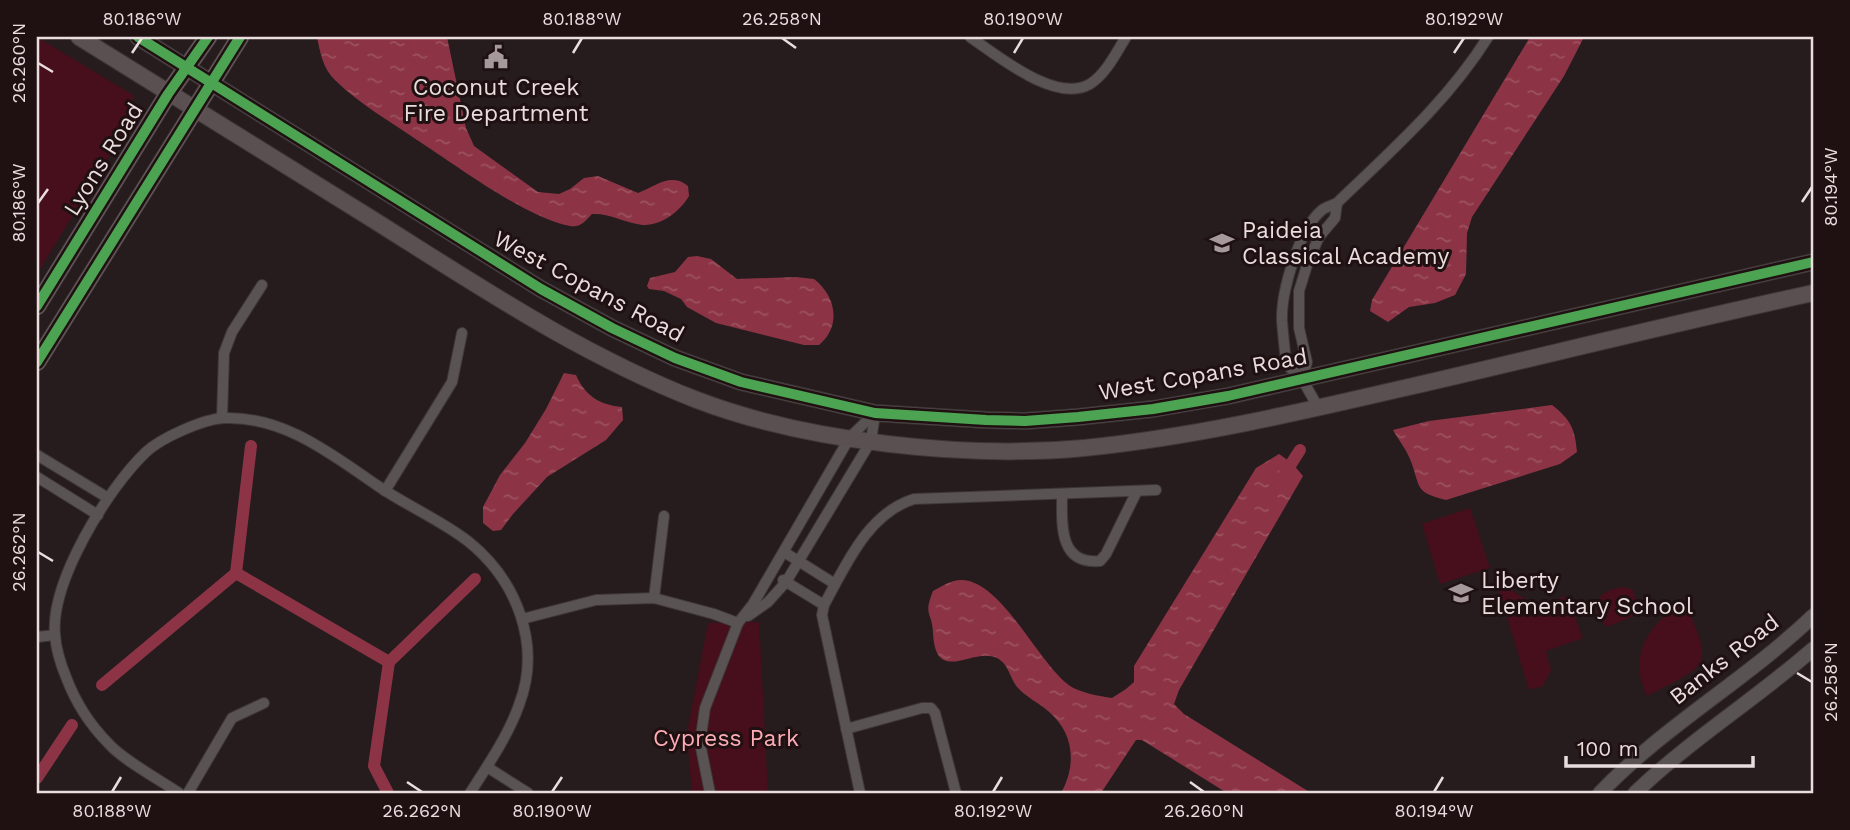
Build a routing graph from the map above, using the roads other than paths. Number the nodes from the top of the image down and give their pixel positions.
1 (79, 37) edge
2 (138, 37) edge
3 (208, 37) edge
4 (240, 37) edge
5 (970, 37) edge
6 (1125, 37) edge
7 (1488, 37) edge
8 (188, 68) junction
9 (211, 83) junction
10 (168, 94) junction
11 (195, 111) junction
12 (1337, 203) junction
13 (1813, 262) edge
14 (262, 285) dead end
15 (1813, 293) edge
16 (37, 306) edge
17 (462, 333) dead end
18 (37, 362) edge
19 (1302, 379) junction
20 (1318, 407) junction
21 (875, 413) junction
22 (222, 418) junction
23 (850, 438) junction
24 (871, 441) junction
25 (37, 455) edge
26 (37, 477) edge
27 (385, 491) junction
28 (1137, 491) junction
29 (1156, 491) dead end
30 (1062, 494) junction
31 (108, 498) junction
32 (98, 514) junction
33 (664, 516) dead end
34 (784, 552) junction
35 (798, 562) junction
36 (771, 573) junction
37 (786, 582) junction
38 (835, 584) junction
39 (654, 598) junction
40 (824, 605) junction
41 (522, 619) junction
42 (1812, 619) edge
43 (738, 623) junction
44 (55, 635) junction
45 (37, 637) edge
46 (1813, 649) edge
47 (264, 703) dead end
48 (846, 729) junction
49 (487, 767) junction
50 (179, 793) edge
51 (188, 793) edge
52 (470, 793) edge
53 (528, 793) edge
54 (710, 793) edge
55 (860, 793) edge
56 (956, 793) edge
57 (1600, 793) edge
58 (1634, 793) edge

1 - 10 main road
2 - 8 main road, West Copans Road
3 - 8 main road, Lyons Road
4 - 9 main road
5 - 6 street
7 - 12 street
8 - 9 main road, West Copans Road
8 - 10 main road, Lyons Road
9 - 11 main road
9 - 21 main road, West Copans Road
10 - 11 main road
10 - 16 main road, Lyons Road
11 - 18 main road
11 - 23 main road
12 - 19 street
12 - 19 street
13 - 19 main road, West Copans Road
14 - 22 street
15 - 20 main road
17 - 27 street
19 - 20 street
19 - 21 main road, West Copans Road
20 - 24 main road
21 - 23 street
21 - 24 street
22 - 27 street
22 - 31 street
23 - 24 main road
23 - 34 street
24 - 35 street
25 - 31 street
26 - 32 street
27 - 41 street
28 - 29 street
28 - 30 street
28 - 30 street
30 - 38 street
31 - 32 street
32 - 44 street
33 - 39 street
34 - 35 street
34 - 36 street
35 - 37 street
35 - 38 street
36 - 37 street
36 - 43 street
37 - 40 street
37 - 43 street
38 - 40 street
39 - 41 street
39 - 43 street
40 - 48 street
41 - 49 street
42 - 57 street, Banks Road
43 - 54 street
44 - 45 street
44 - 50 street
46 - 58 street, Banks Road
47 - 51 street
48 - 55 street
48 - 56 street
49 - 52 street
49 - 53 street

